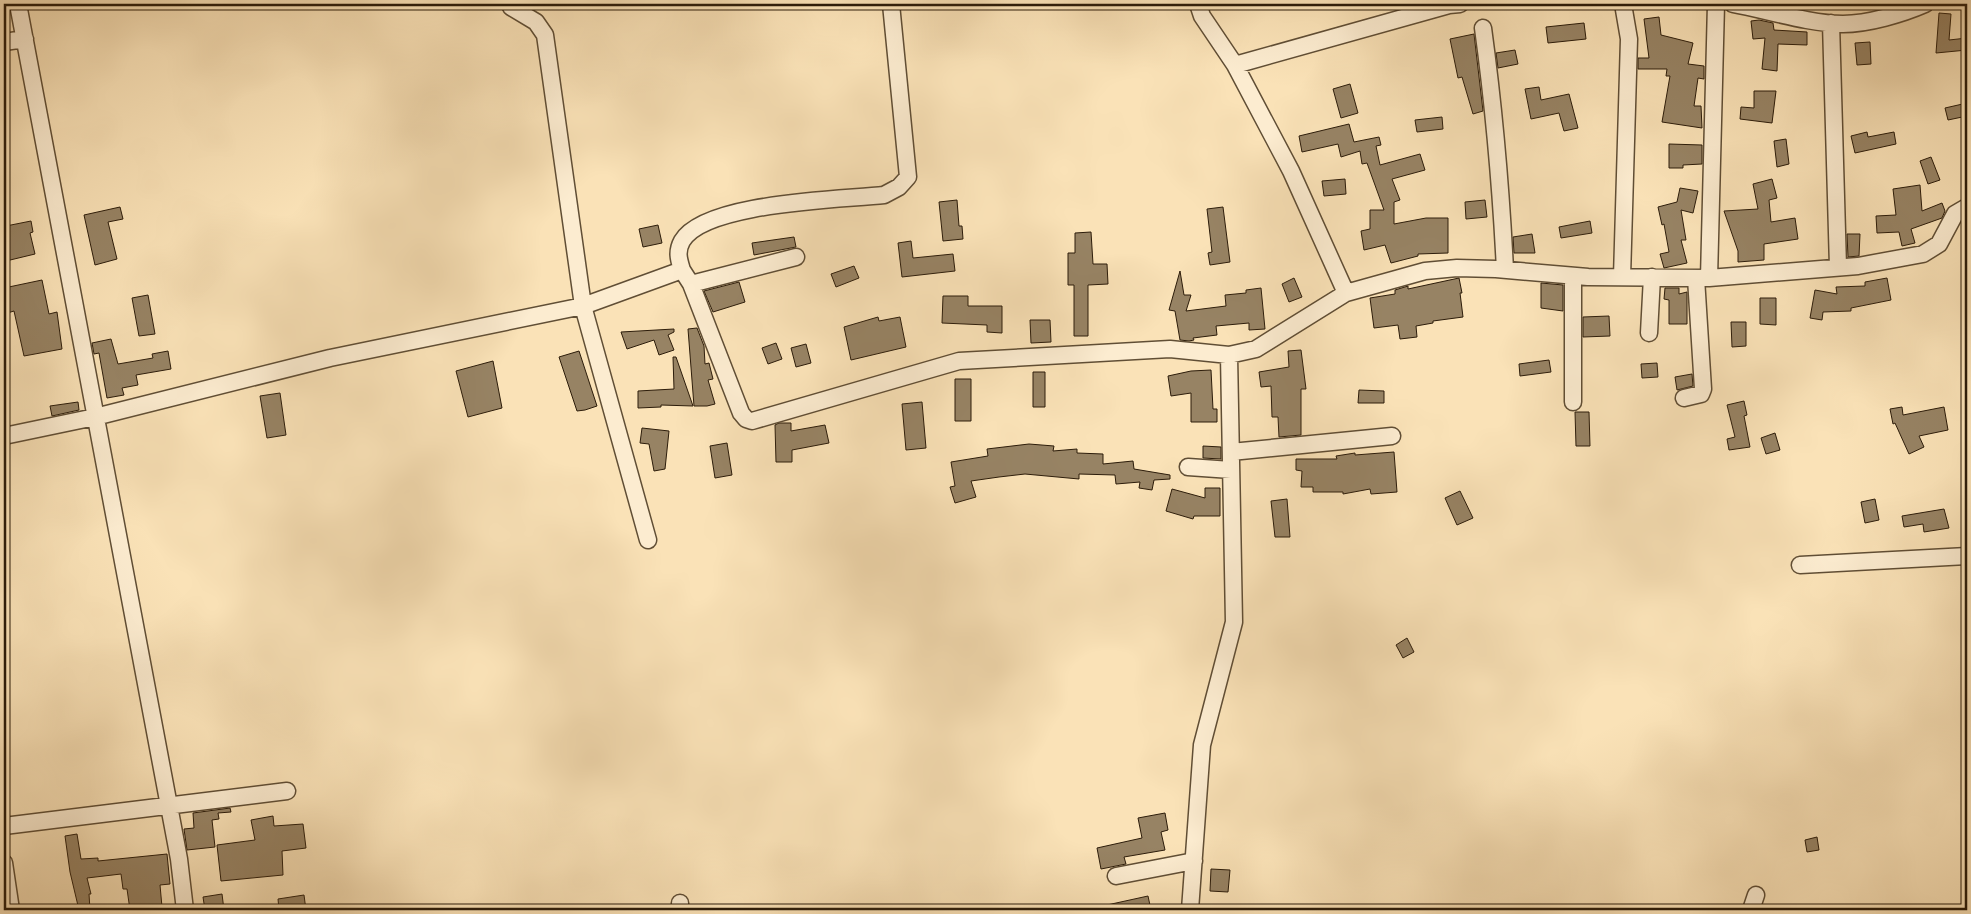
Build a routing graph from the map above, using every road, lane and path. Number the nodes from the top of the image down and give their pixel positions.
1 (18, 4) edge
2 (510, 4) edge
3 (891, 4) edge
4 (1198, 4) edge
5 (1460, 4) edge
6 (1623, 4) edge
7 (1716, 4) edge
8 (1733, 4) edge
9 (1925, 4) edge
10 (1831, 23) junction
11 (1483, 28) dead end
12 (25, 40) junction
13 (4, 42) edge
14 (1235, 65) junction
15 (1967, 207) edge
16 (796, 257) dead end
17 (1838, 267) junction
18 (1505, 270) junction
19 (1573, 276) junction
20 (687, 277) junction
21 (1622, 277) junction
22 (1652, 278) junction
23 (1702, 278) junction
24 (1346, 294) junction
25 (583, 306) junction
26 (1649, 333) dead end
27 (1229, 355) junction
28 (1684, 398) dead end
29 (1573, 402) dead end
30 (95, 417) junction
31 (4, 436) edge
32 (1392, 436) dead end
33 (1231, 452) junction
34 (1188, 467) dead end
35 (1231, 470) junction
36 (648, 540) dead end
37 (1967, 556) edge
38 (1800, 565) dead end
39 (287, 791) dead end
40 (168, 806) junction
41 (4, 826) edge
42 (1194, 861) junction
43 (4, 863) edge
44 (1116, 876) dead end
45 (12, 910) edge
46 (185, 910) edge
47 (1190, 910) edge

1 - 12 street
2 - 25 street
3 - 20 street
4 - 14 street
5 - 14 street
6 - 21 street
7 - 23 street
8 - 10 street
9 - 10 street
10 - 17 street
11 - 18 street
12 - 13 street
12 - 30 street
14 - 24 street
15 - 17 street
16 - 20 street
17 - 23 street
18 - 19 street
18 - 24 street
19 - 21 street
19 - 29 street
20 - 25 street
20 - 27 street
21 - 22 street
22 - 23 street
22 - 26 street
23 - 28 street
24 - 27 street
25 - 30 street
25 - 36 street
27 - 33 street
30 - 31 street
30 - 40 street
32 - 33 street
33 - 35 street
34 - 35 street
35 - 42 street
37 - 38 street
39 - 40 street
40 - 41 street
40 - 46 street
42 - 44 street
42 - 47 street
43 - 45 street

